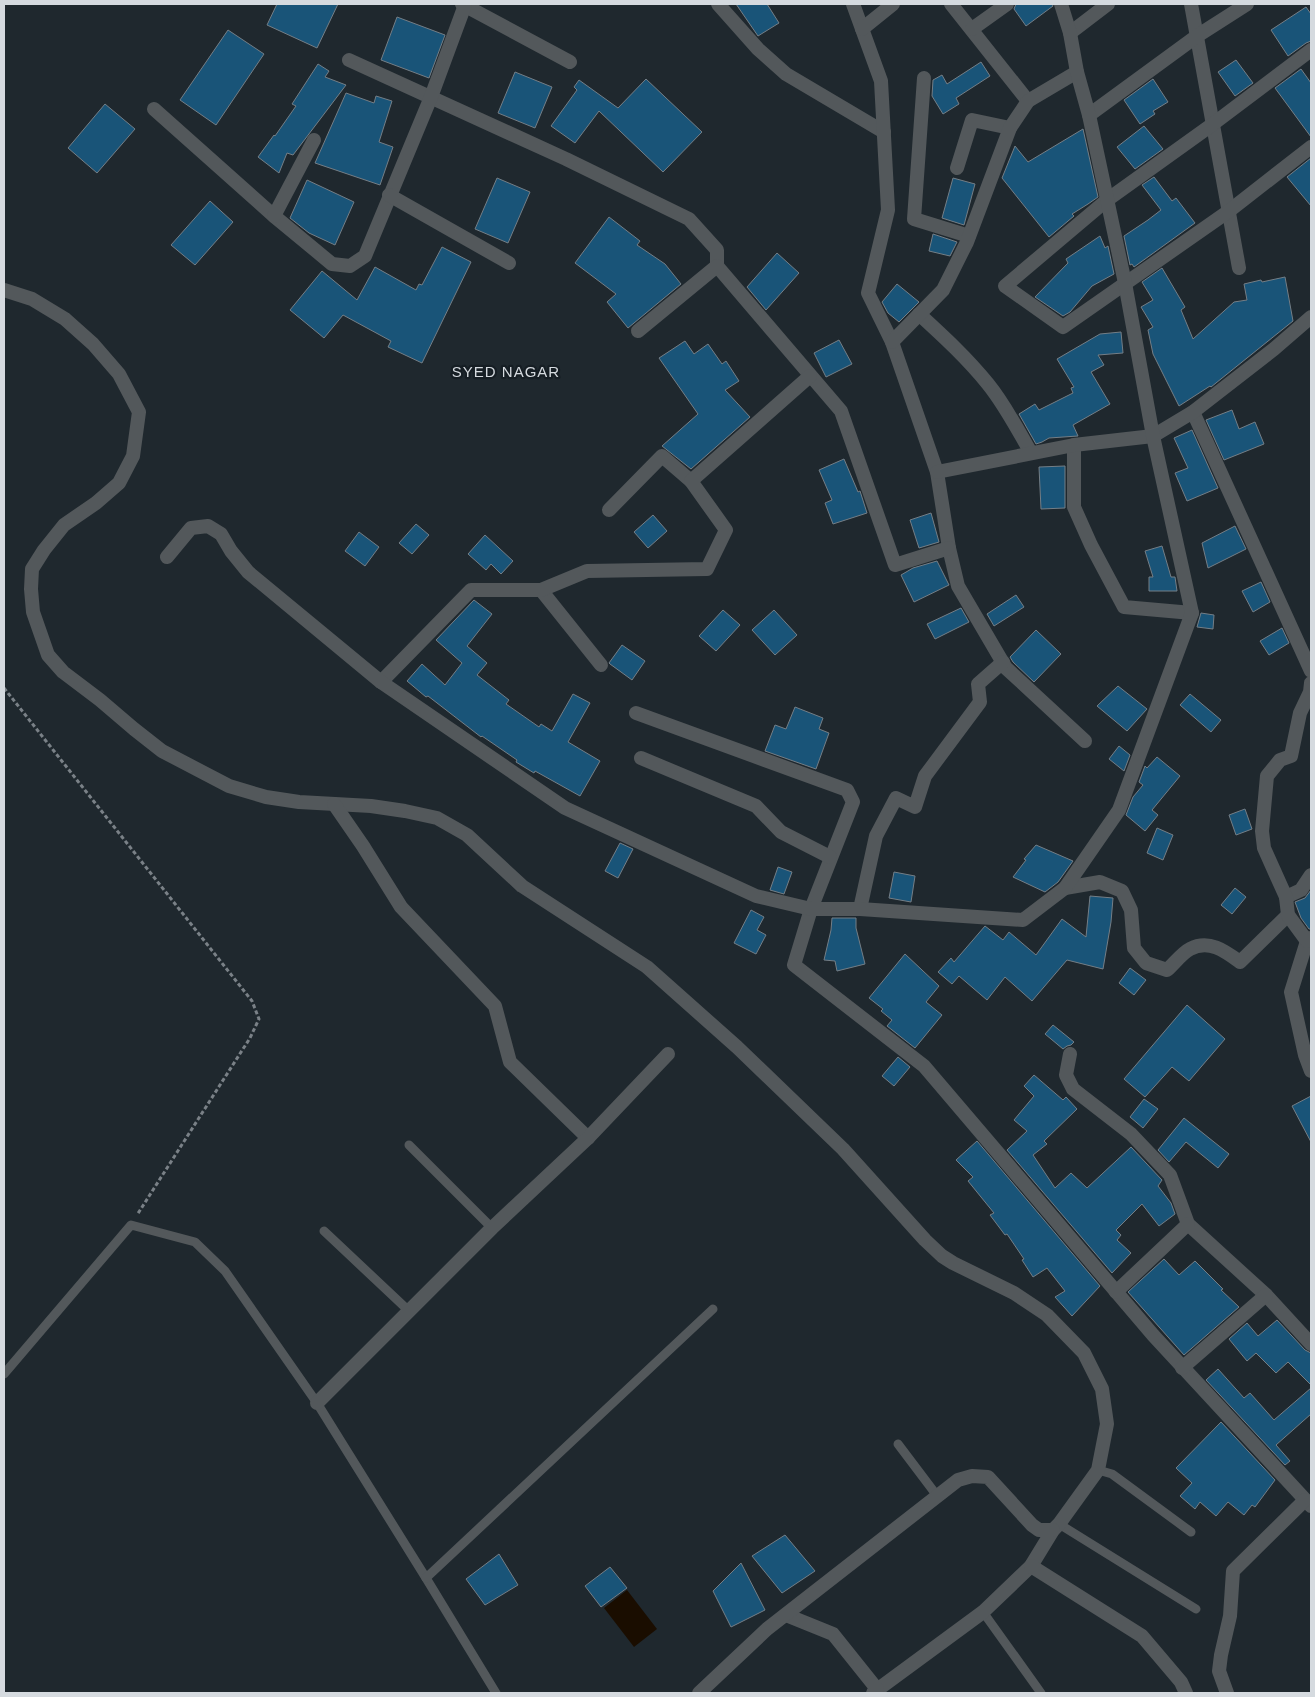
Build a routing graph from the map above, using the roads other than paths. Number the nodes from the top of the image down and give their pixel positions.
1 (464, 4) edge
2 (718, 4) edge
3 (853, 4) edge
4 (893, 4) edge
5 (951, 4) edge
6 (1007, 4) edge
7 (1061, 4) edge
8 (1108, 4) edge
9 (1191, 4) edge
10 (1247, 4) edge
11 (862, 29) junction
12 (972, 29) junction
13 (1070, 33) junction
14 (1197, 36) junction
15 (1311, 50) edge
16 (349, 60) dead end
17 (570, 62) dead end
18 (1077, 72) junction
19 (924, 78) dead end
20 (431, 97) junction
21 (1028, 101) junction
22 (154, 109) dead end
23 (1089, 115) junction
24 (1213, 124) junction
25 (1010, 128) junction
26 (884, 132) junction
27 (314, 140) dead end
28 (1311, 147) edge
29 (957, 168) dead end
30 (389, 195) junction
31 (1107, 200) junction
32 (1229, 212) junction
33 (274, 216) junction
34 (969, 236) junction
35 (509, 262) dead end
36 (717, 266) junction
37 (1239, 268) dead end
38 (1125, 283) junction
39 (4, 290) edge
40 (919, 314) junction
41 (1311, 317) edge
42 (638, 331) dead end
43 (892, 342) junction
44 (810, 376) junction
45 (1193, 412) junction
46 (1153, 436) junction
47 (1074, 444) junction
48 (1031, 453) junction
49 (937, 472) junction
50 (691, 480) junction
51 (609, 510) dead end
52 (949, 548) junction
53 (167, 557) dead end
54 (541, 590) junction
55 (1192, 613) junction
56 (1003, 662) junction
57 (601, 665) dead end
58 (1311, 671) edge
59 (381, 682) junction
60 (1311, 683) edge
61 (636, 713) dead end
62 (1085, 741) dead end
63 (641, 758) dead end
64 (334, 804) junction
65 (830, 858) junction
66 (1311, 875) edge
67 (1064, 888) junction
68 (1286, 897) junction
69 (811, 909) junction
70 (860, 909) junction
71 (1288, 915) junction
72 (1309, 939) edge
73 (668, 1054) dead end
74 (1070, 1054) dead end
75 (1311, 1071) edge
76 (588, 1138) junction
77 (409, 1145) dead end
78 (1188, 1224) junction
79 (492, 1228) junction
80 (324, 1231) dead end
81 (1116, 1292) junction
82 (1266, 1296) junction
83 (713, 1309) dead end
84 (409, 1311) junction
85 (1311, 1344) edge
86 (1182, 1368) junction
87 (4, 1374) edge
88 (317, 1403) junction
89 (898, 1444) dead end
90 (1098, 1470) junction
91 (938, 1497) junction
92 (1308, 1503) edge
93 (1056, 1527) junction
94 (1192, 1532) dead end
95 (1031, 1566) junction
96 (426, 1578) junction
97 (1196, 1609) dead end
98 (983, 1612) junction
99 (786, 1615) junction
100 (875, 1691) edge
101 (496, 1693) edge
102 (699, 1693) edge
103 (1040, 1693) edge
104 (1186, 1693) edge
105 (1228, 1693) edge

1 - 17 street
1 - 20 street
2 - 26 street
3 - 11 street
4 - 11 street
5 - 12 street
6 - 12 street
7 - 13 street
8 - 13 street
9 - 14 street
10 - 14 street
11 - 26 street
12 - 21 street
13 - 18 street
14 - 23 street
14 - 24 street
15 - 24 street
16 - 20 street
18 - 21 street
18 - 23 street
19 - 34 street
20 - 30 street
20 - 36 street
21 - 25 street
22 - 33 street
23 - 31 street
24 - 31 street
24 - 32 street
25 - 29 street
25 - 34 street
26 - 43 street
27 - 33 street
28 - 32 street
30 - 33 street
30 - 35 street
31 - 38 street
31 - 38 street
32 - 37 street
32 - 38 street
34 - 40 street
36 - 42 street
36 - 44 street
38 - 46 street
39 - 64 street
40 - 43 street
40 - 48 street
41 - 45 street
43 - 49 street
44 - 50 street
44 - 52 street
45 - 46 street
45 - 58 street
46 - 47 street
46 - 55 street
47 - 48 street
47 - 55 street
48 - 49 street
49 - 52 street
50 - 51 street
50 - 54 street
52 - 56 street
53 - 59 street
54 - 57 street
54 - 59 street
55 - 67 street
56 - 62 street
56 - 70 street
59 - 69 street
60 - 68 street
61 - 65 street
63 - 65 street
64 - 76 street
64 - 90 street
65 - 69 street
66 - 68 street
67 - 70 street
67 - 71 street
68 - 71 street
69 - 70 street
69 - 81 street
71 - 72 street
72 - 75 street
73 - 76 street
74 - 78 street
76 - 79 street
77 - 79 lane
78 - 81 street
78 - 82 street
79 - 84 street
80 - 84 lane
81 - 86 street
82 - 85 street
82 - 86 street
83 - 96 lane
84 - 88 street
86 - 92 street
87 - 88 lane
88 - 96 lane
89 - 91 lane
90 - 93 street
90 - 94 lane
91 - 93 street
91 - 99 street
92 - 105 street
93 - 95 street
93 - 97 lane
95 - 98 street
95 - 104 street
96 - 101 lane
98 - 100 street
98 - 103 lane
99 - 100 street
99 - 102 street

